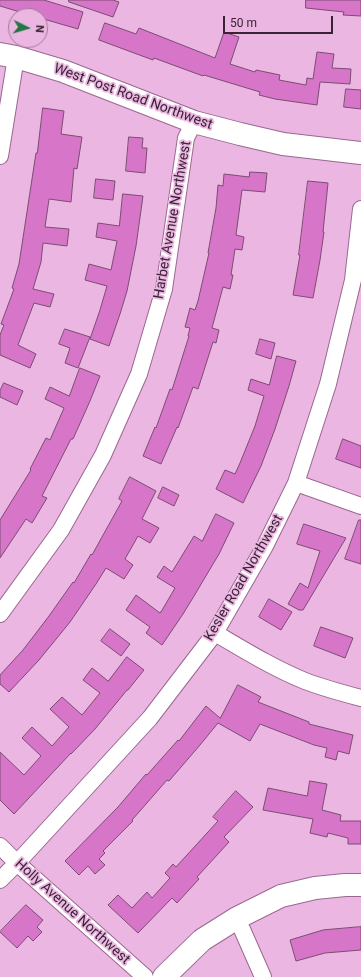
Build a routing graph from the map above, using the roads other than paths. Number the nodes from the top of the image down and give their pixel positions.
1 (8, 56) edge
2 (194, 122) junction
3 (361, 153) edge
4 (0, 156) edge
5 (361, 209) edge
6 (296, 483) junction
7 (361, 506) edge
8 (0, 614) edge
9 (215, 633) junction
10 (361, 698) edge
11 (0, 846) edge
12 (17, 863) junction
13 (0, 880) edge
14 (361, 885) edge
15 (237, 918) junction
16 (145, 977) edge
17 (164, 977) edge
18 (263, 977) edge

1 - 2 street, West Post Road Northwest
1 - 4 street
2 - 3 street, West Post Road Northwest
2 - 8 street, Harbet Avenue Northwest
5 - 6 street, Kesler Road Northwest
6 - 7 street
6 - 9 street, Kesler Road Northwest
9 - 10 street
9 - 12 street, Kesler Road Northwest
11 - 12 street, Holly Avenue Northwest
12 - 13 street, Kesler Road Northwest
12 - 16 street, Holly Avenue Northwest
14 - 15 street
15 - 17 street
15 - 18 street

